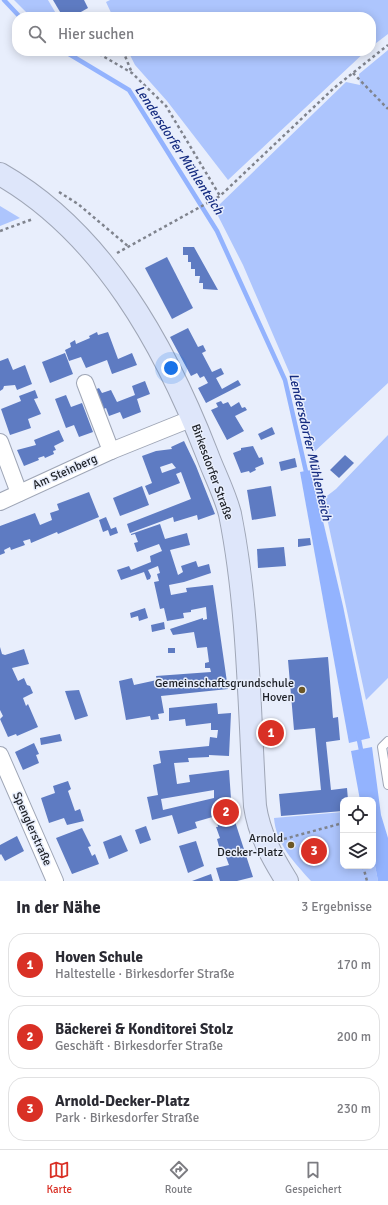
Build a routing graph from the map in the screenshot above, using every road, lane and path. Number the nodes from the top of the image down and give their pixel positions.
1 (388, 45) edge
2 (376, 55) edge
3 (103, 56) edge
4 (124, 56) edge
5 (374, 56) edge
6 (132, 73) junction
7 (353, 73) junction
8 (388, 109) edge
9 (0, 174) edge
10 (220, 196) junction
11 (54, 212) junction
12 (0, 231) edge
13 (129, 247) dead end
14 (85, 384) dead end
15 (193, 418) junction
16 (0, 442) edge
17 (111, 451) junction
18 (19, 493) junction
19 (0, 502) edge
20 (388, 741) edge
21 (0, 755) edge
22 (388, 785) edge
23 (340, 824) edge
24 (267, 847) junction
25 (365, 869) edge
26 (55, 881) edge
27 (287, 881) edge
28 (367, 881) edge

1 - 2 path
3 - 6 path
4 - 6 path
5 - 7 path
6 - 10 path
7 - 8 path
7 - 10 path
9 - 11 main road, Birkesdorfer Straße
10 - 13 path
11 - 12 path
11 - 15 main road, Birkesdorfer Straße
14 - 17 street, Am Steinberg
15 - 17 street, Am Steinberg
15 - 24 main road, Birkesdorfer Straße
16 - 18 street, Am Steinberg
17 - 18 street, Am Steinberg
18 - 19 street, Am Steinberg
20 - 22 lane
21 - 26 street, Spenglerstraße
23 - 24 path
24 - 27 main road, Birkesdorfer Straße
25 - 28 path

